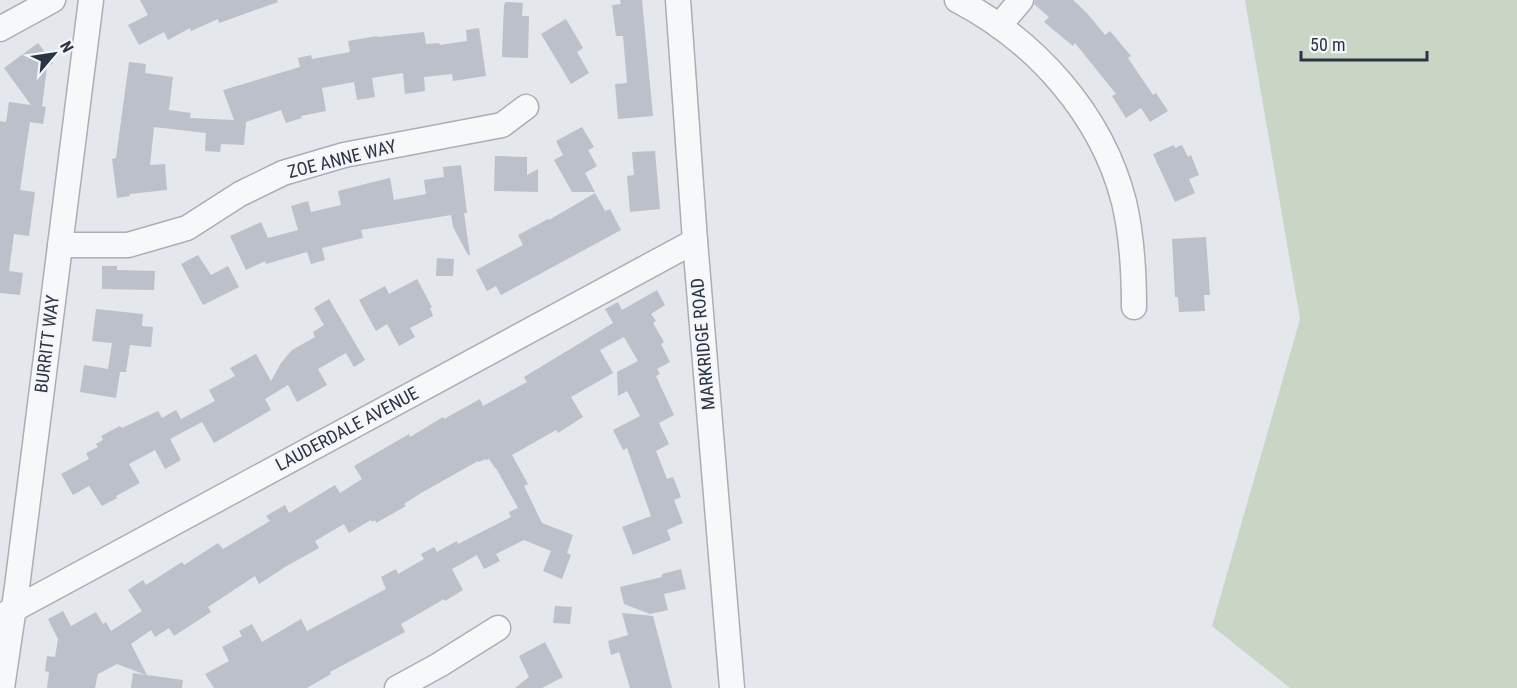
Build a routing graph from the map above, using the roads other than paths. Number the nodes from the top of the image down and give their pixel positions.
1 (53, 0) edge
2 (91, 0) edge
3 (678, 0) edge
4 (957, 0) edge
5 (1021, 0) edge
6 (999, 26) junction
7 (0, 29) edge
8 (526, 107) dead end
9 (695, 241) junction
10 (60, 245) junction
11 (1134, 307) dead end
12 (7, 613) edge
13 (498, 628) dead end
14 (2, 688) edge
15 (397, 688) edge
16 (732, 688) edge

1 - 7 street
2 - 10 street, BURRITT WAY
3 - 9 street, MARKRIDGE ROAD
4 - 6 street
5 - 6 street
6 - 11 street
8 - 10 street, ZOE ANNE WAY
9 - 12 street, LAUDERDALE AVENUE
9 - 16 street, MARKRIDGE ROAD
10 - 12 street, BURRITT WAY
12 - 14 street, BURRITT WAY
13 - 15 street

